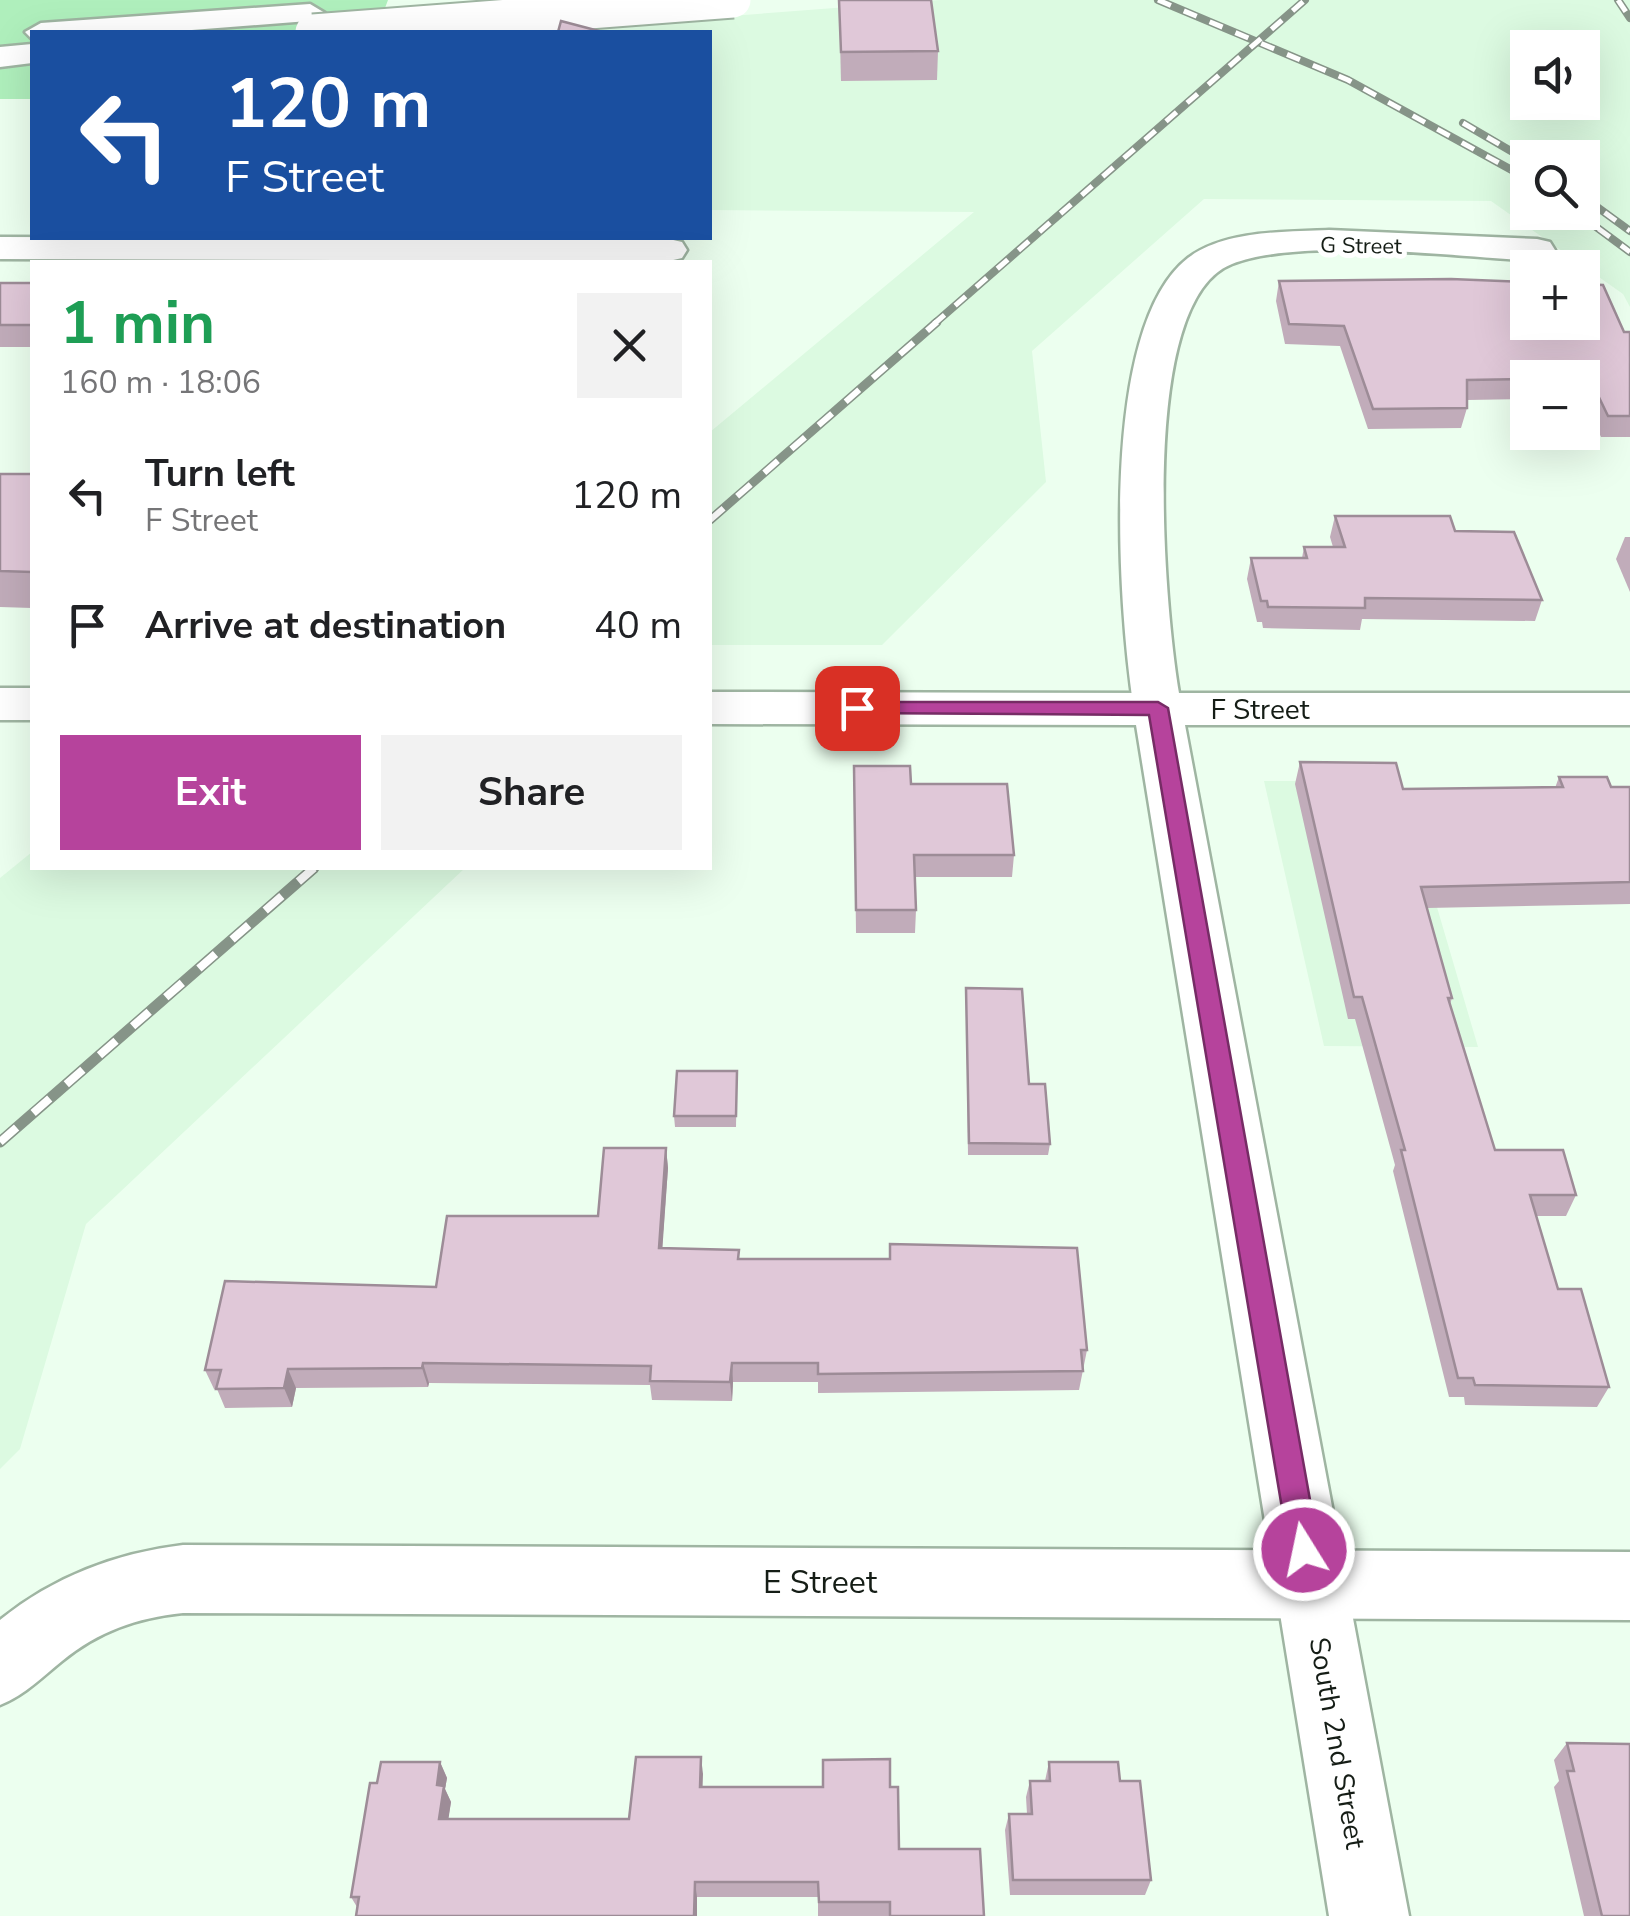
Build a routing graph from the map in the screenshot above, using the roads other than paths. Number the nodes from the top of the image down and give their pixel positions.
1 (460, 0) edge
2 (474, 0) edge
3 (733, 0) edge
4 (312, 22) edge
5 (95, 30) edge
6 (451, 30) edge
7 (30, 33) edge
8 (0, 36) edge
9 (30, 54) edge
10 (0, 56) edge
11 (0, 248) edge
12 (383, 250) edge
13 (669, 250) dead end
14 (1536, 250) dead end
15 (1192, 273) joint
16 (0, 704) edge
17 (30, 704) edge
18 (712, 708) edge
19 (1158, 708) junction
20 (1630, 710) edge
21 (1310, 1584) junction
22 (1630, 1586) edge
23 (13, 1656) edge
24 (1369, 1916) edge

1 - 6 main road
2 - 4 main road
3 - 4 main road, bridge
4 - 5 main road
7 - 8 main road
9 - 10 main road
11 - 12 main road
12 - 13 main road
14 - 15 main road, G Street
15 - 19 main road, South 2nd Street
16 - 17 main road
18 - 19 main road, F Street
19 - 20 main road, F Street
19 - 21 main road, South 2nd Street
21 - 22 main road, E Street
21 - 23 main road, E Street
21 - 24 main road, South 2nd Street

